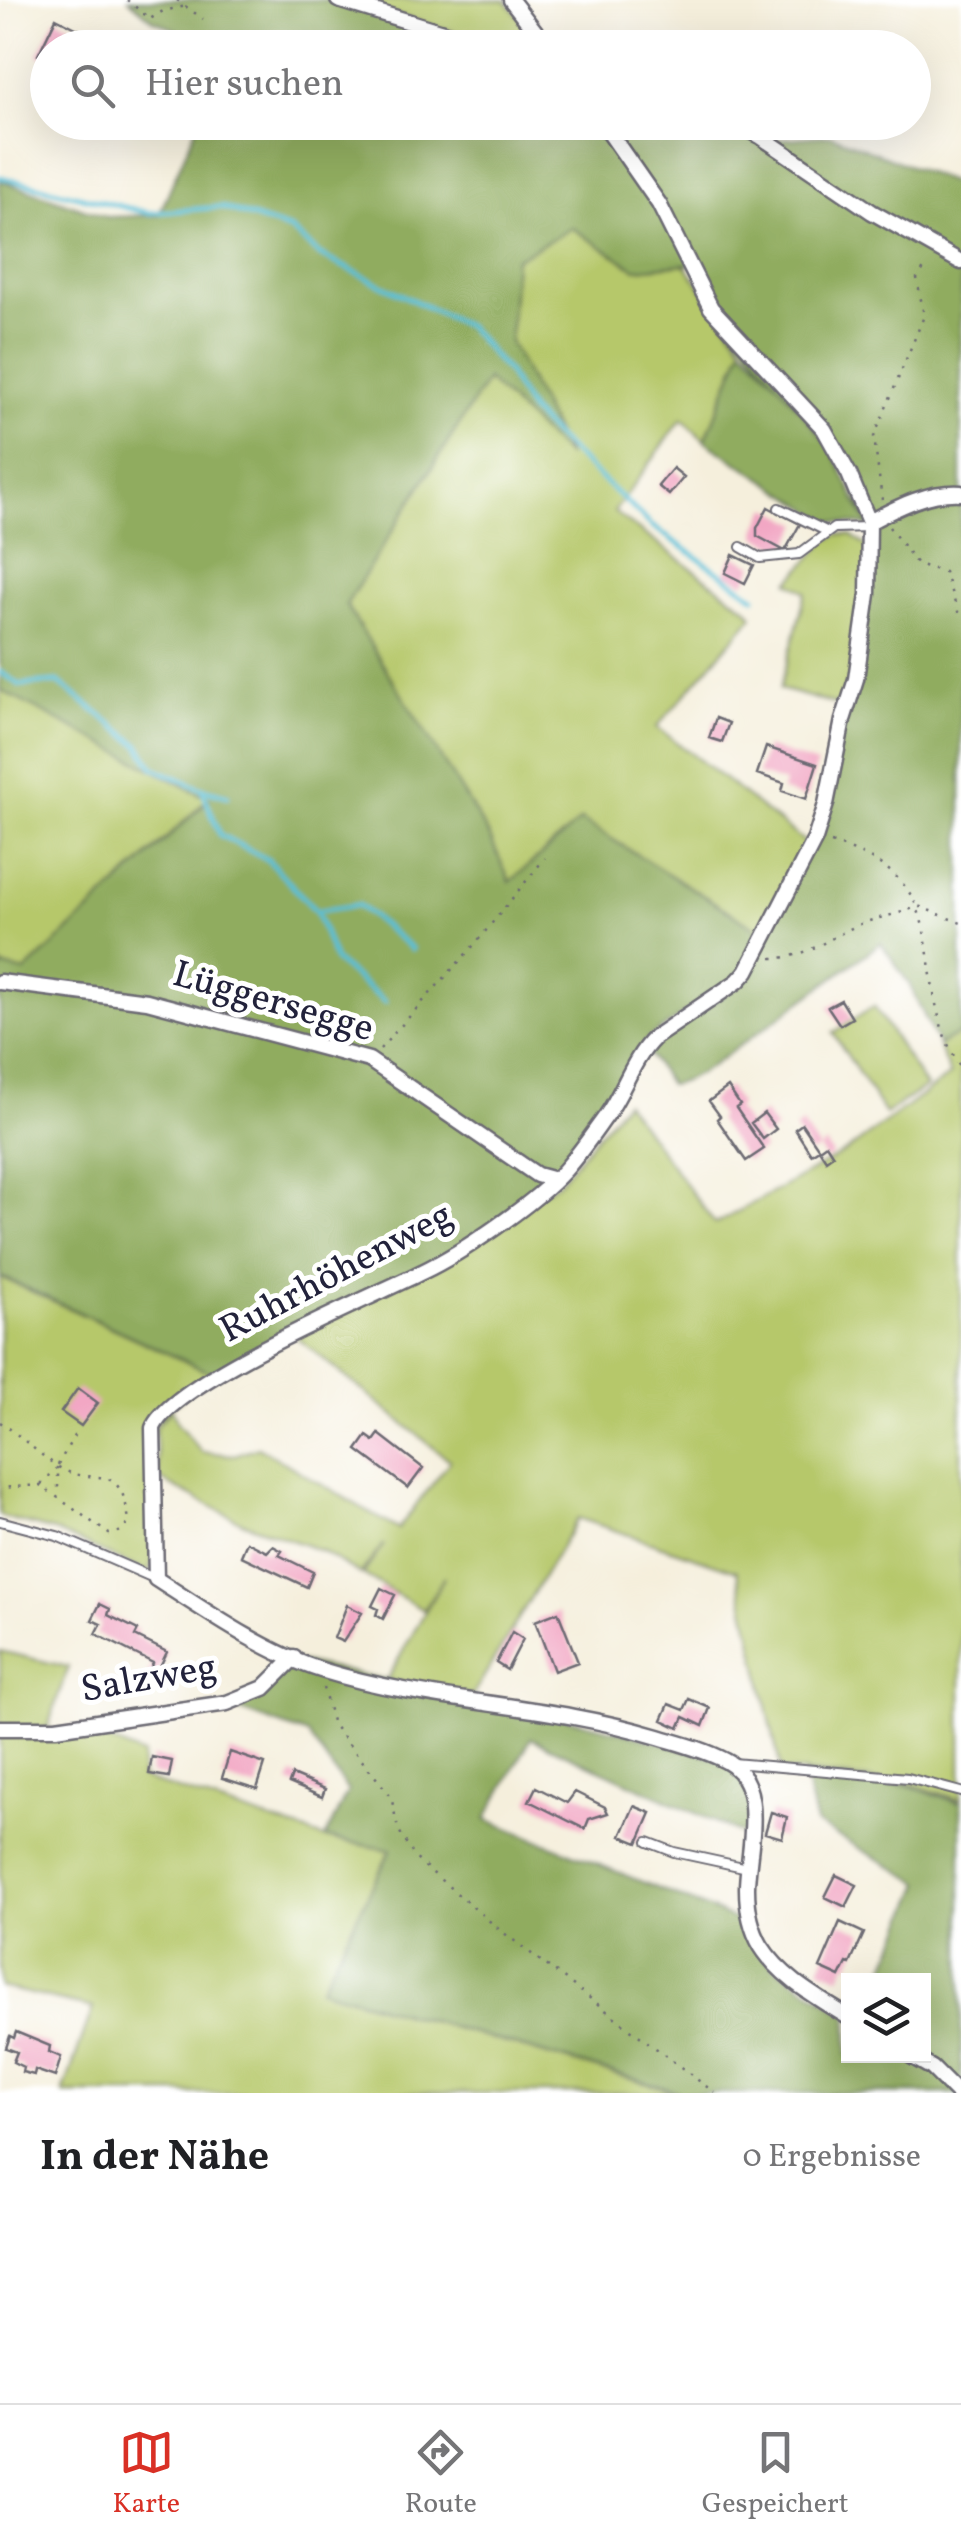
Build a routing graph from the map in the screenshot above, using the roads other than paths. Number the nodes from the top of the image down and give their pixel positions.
1 (338, 0) edge
2 (511, 0) edge
3 (436, 30) edge
4 (534, 30) edge
5 (614, 140) edge
6 (766, 140) edge
7 (961, 262) edge
8 (961, 493) edge
9 (778, 508) dead end
10 (869, 524) junction
11 (828, 532) junction
12 (742, 547) dead end
13 (0, 982) edge
14 (555, 1180) junction
15 (0, 1521) edge
16 (156, 1579) junction
17 (294, 1658) junction
18 (0, 1728) edge
19 (731, 1763) junction
20 (961, 1792) edge
21 (648, 1842) dead end
22 (748, 1868) junction
23 (841, 2012) edge
24 (923, 2063) edge
25 (957, 2093) edge

1 - 3 street
2 - 4 street
5 - 10 street, Ruhrhöhenweg
6 - 7 street
8 - 10 street
9 - 11 lane
10 - 11 lane
10 - 14 street, Ruhrhöhenweg
11 - 12 lane
13 - 14 street, Lüggersegge
14 - 16 street, Ruhrhöhenweg
15 - 16 lane
16 - 17 street
17 - 18 street, Salzweg
17 - 19 street
19 - 20 lane
19 - 22 street
21 - 22 lane
22 - 23 street
24 - 25 street

